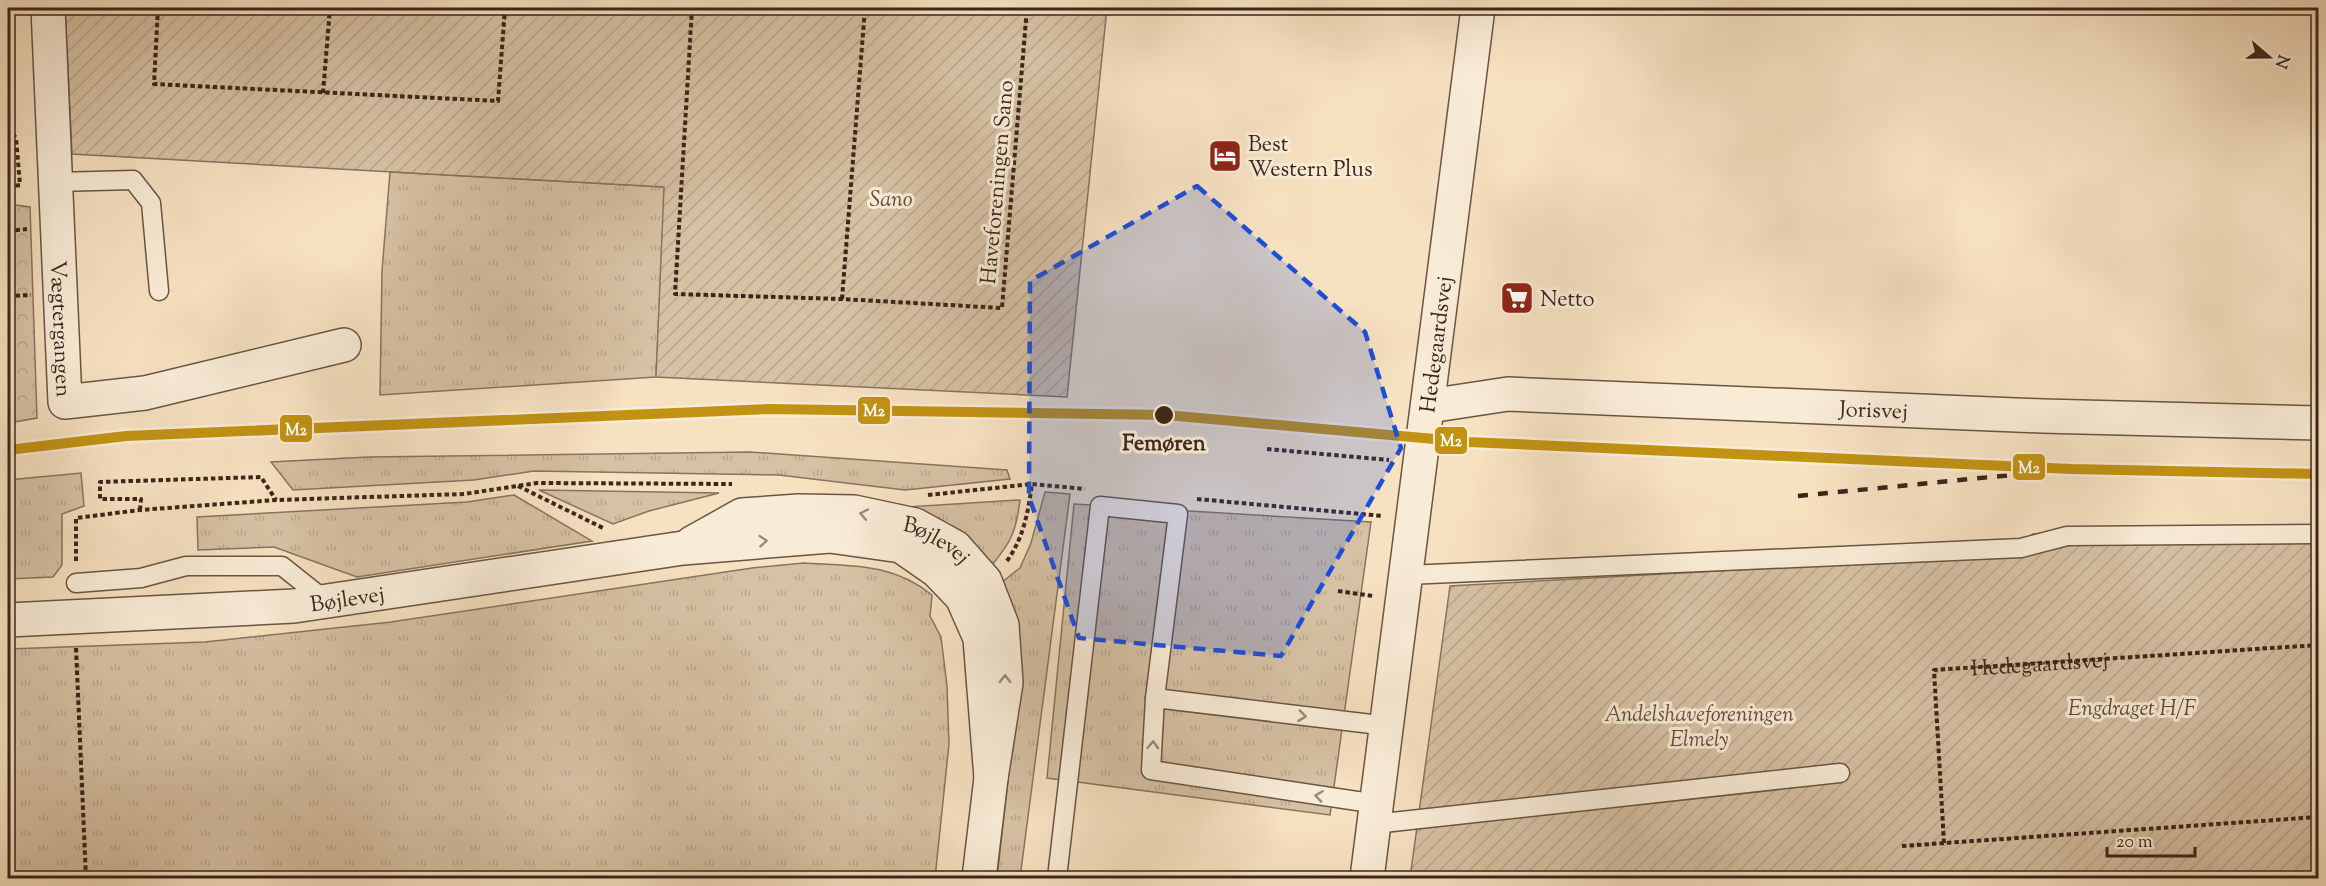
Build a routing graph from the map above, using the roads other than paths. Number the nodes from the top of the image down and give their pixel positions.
1 (48, 8) edge
2 (1478, 8) edge
3 (56, 182) junction
4 (159, 291) dead end
5 (344, 345) dead end
6 (1429, 406) junction
7 (2319, 423) edge
8 (2319, 534) edge
9 (1407, 575) junction
10 (75, 583) road end
11 (326, 601) junction
12 (8, 620) edge
13 (1155, 698) junction
14 (1388, 726) junction
15 (1840, 773) dead end
16 (1375, 814) junction
17 (980, 879) edge
18 (1057, 879) edge
19 (1367, 879) edge

1 - 3 street, Vægtergangen
2 - 6 street, Hedegaardsvej
3 - 4 lane
3 - 5 street, Vægtergangen
6 - 7 street, Jorisvej
6 - 9 street, Hedegaardsvej
8 - 9 lane
9 - 14 street, Hedegaardsvej
10 - 11 lane
11 - 12 street, Bøjlevej
11 - 17 street, Bøjlevej
13 -> 14 lane
16 -> 13 lane
13 - 18 lane
14 - 16 street, Hedegaardsvej
15 - 16 lane
16 - 19 street, Hedegaardsvej

